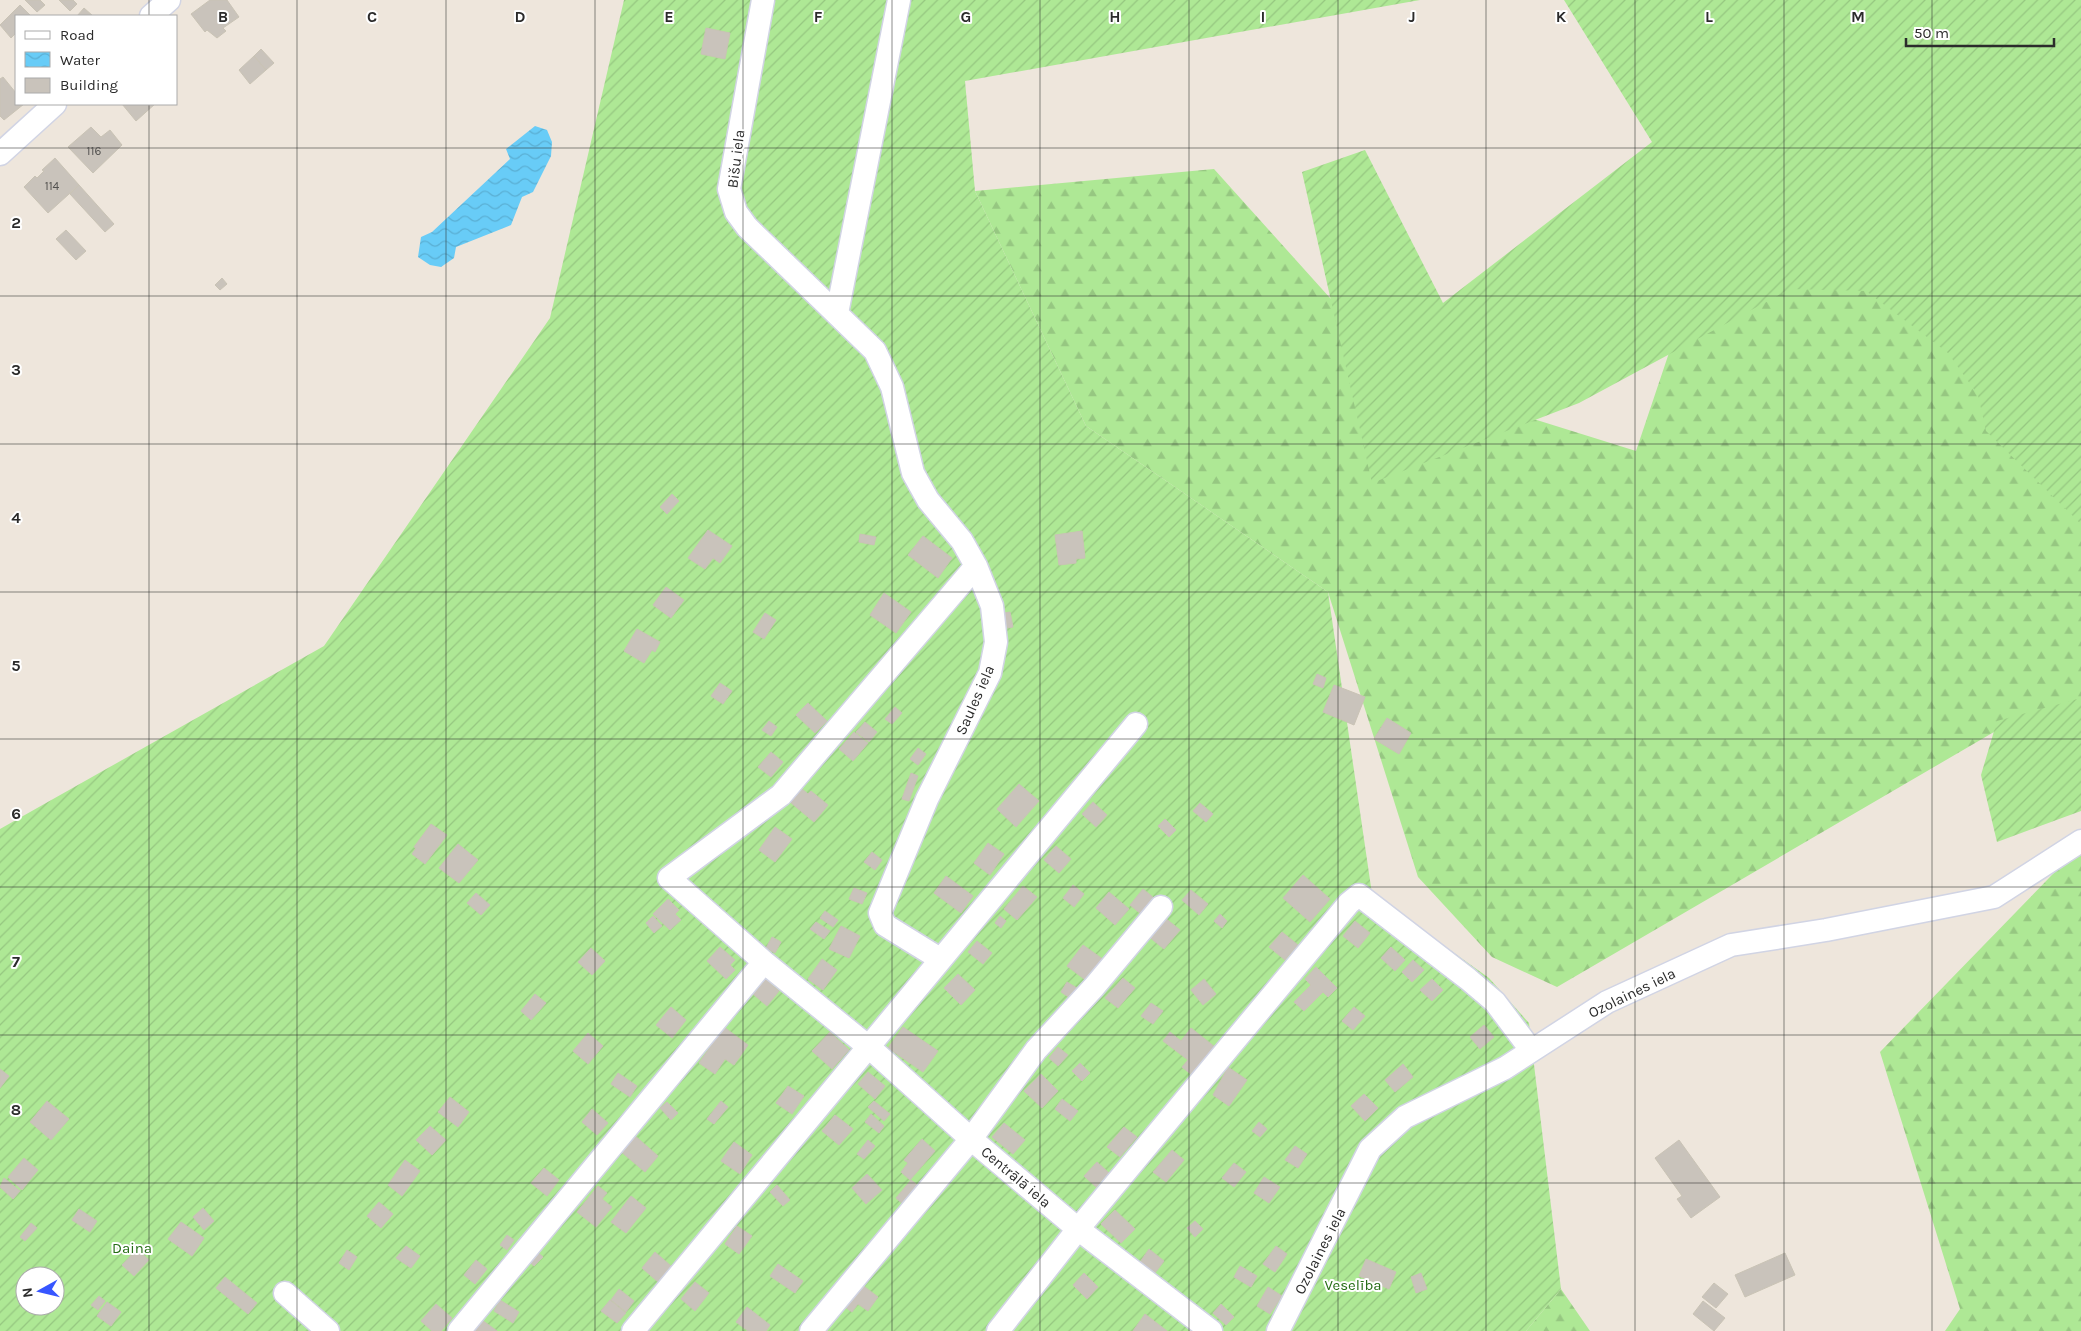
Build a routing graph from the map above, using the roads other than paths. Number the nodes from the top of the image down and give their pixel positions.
1 (169, 0) edge
2 (763, 0) edge
3 (899, 0) edge
4 (152, 15) edge
5 (54, 105) edge
6 (0, 154) edge
7 (838, 313) junction
8 (875, 351) joint
9 (976, 566) junction
10 (1136, 724) dead end
11 (2081, 841) edge
12 (1161, 907) dead end
13 (940, 959) junction
14 (764, 962) junction
15 (870, 1048) junction
16 (1531, 1050) junction
17 (971, 1139) junction
18 (1078, 1229) junction
19 (285, 1293) dead end
20 (328, 1331) edge
21 (459, 1331) edge
22 (633, 1331) edge
23 (811, 1331) edge
24 (998, 1331) edge
25 (1211, 1331) edge
26 (1278, 1331) edge

1 - 4 street
2 - 7 street, Bišu iela
3 - 7 street
5 - 6 street
7 - 8 street, Bišu iela
8 - 9 street, Saules iela
9 - 13 street, Saules iela
9 - 14 street, Centrālā iela
10 - 13 street
11 - 16 street, Ozolaines iela
12 - 17 street
13 - 15 street
14 - 15 street, Centrālā iela
14 - 21 street
15 - 17 street, Centrālā iela
15 - 22 street
16 - 18 street
16 - 26 street, Ozolaines iela
17 - 18 street, Centrālā iela
17 - 23 street
18 - 24 street
18 - 25 street, Centrālā iela
19 - 20 street

